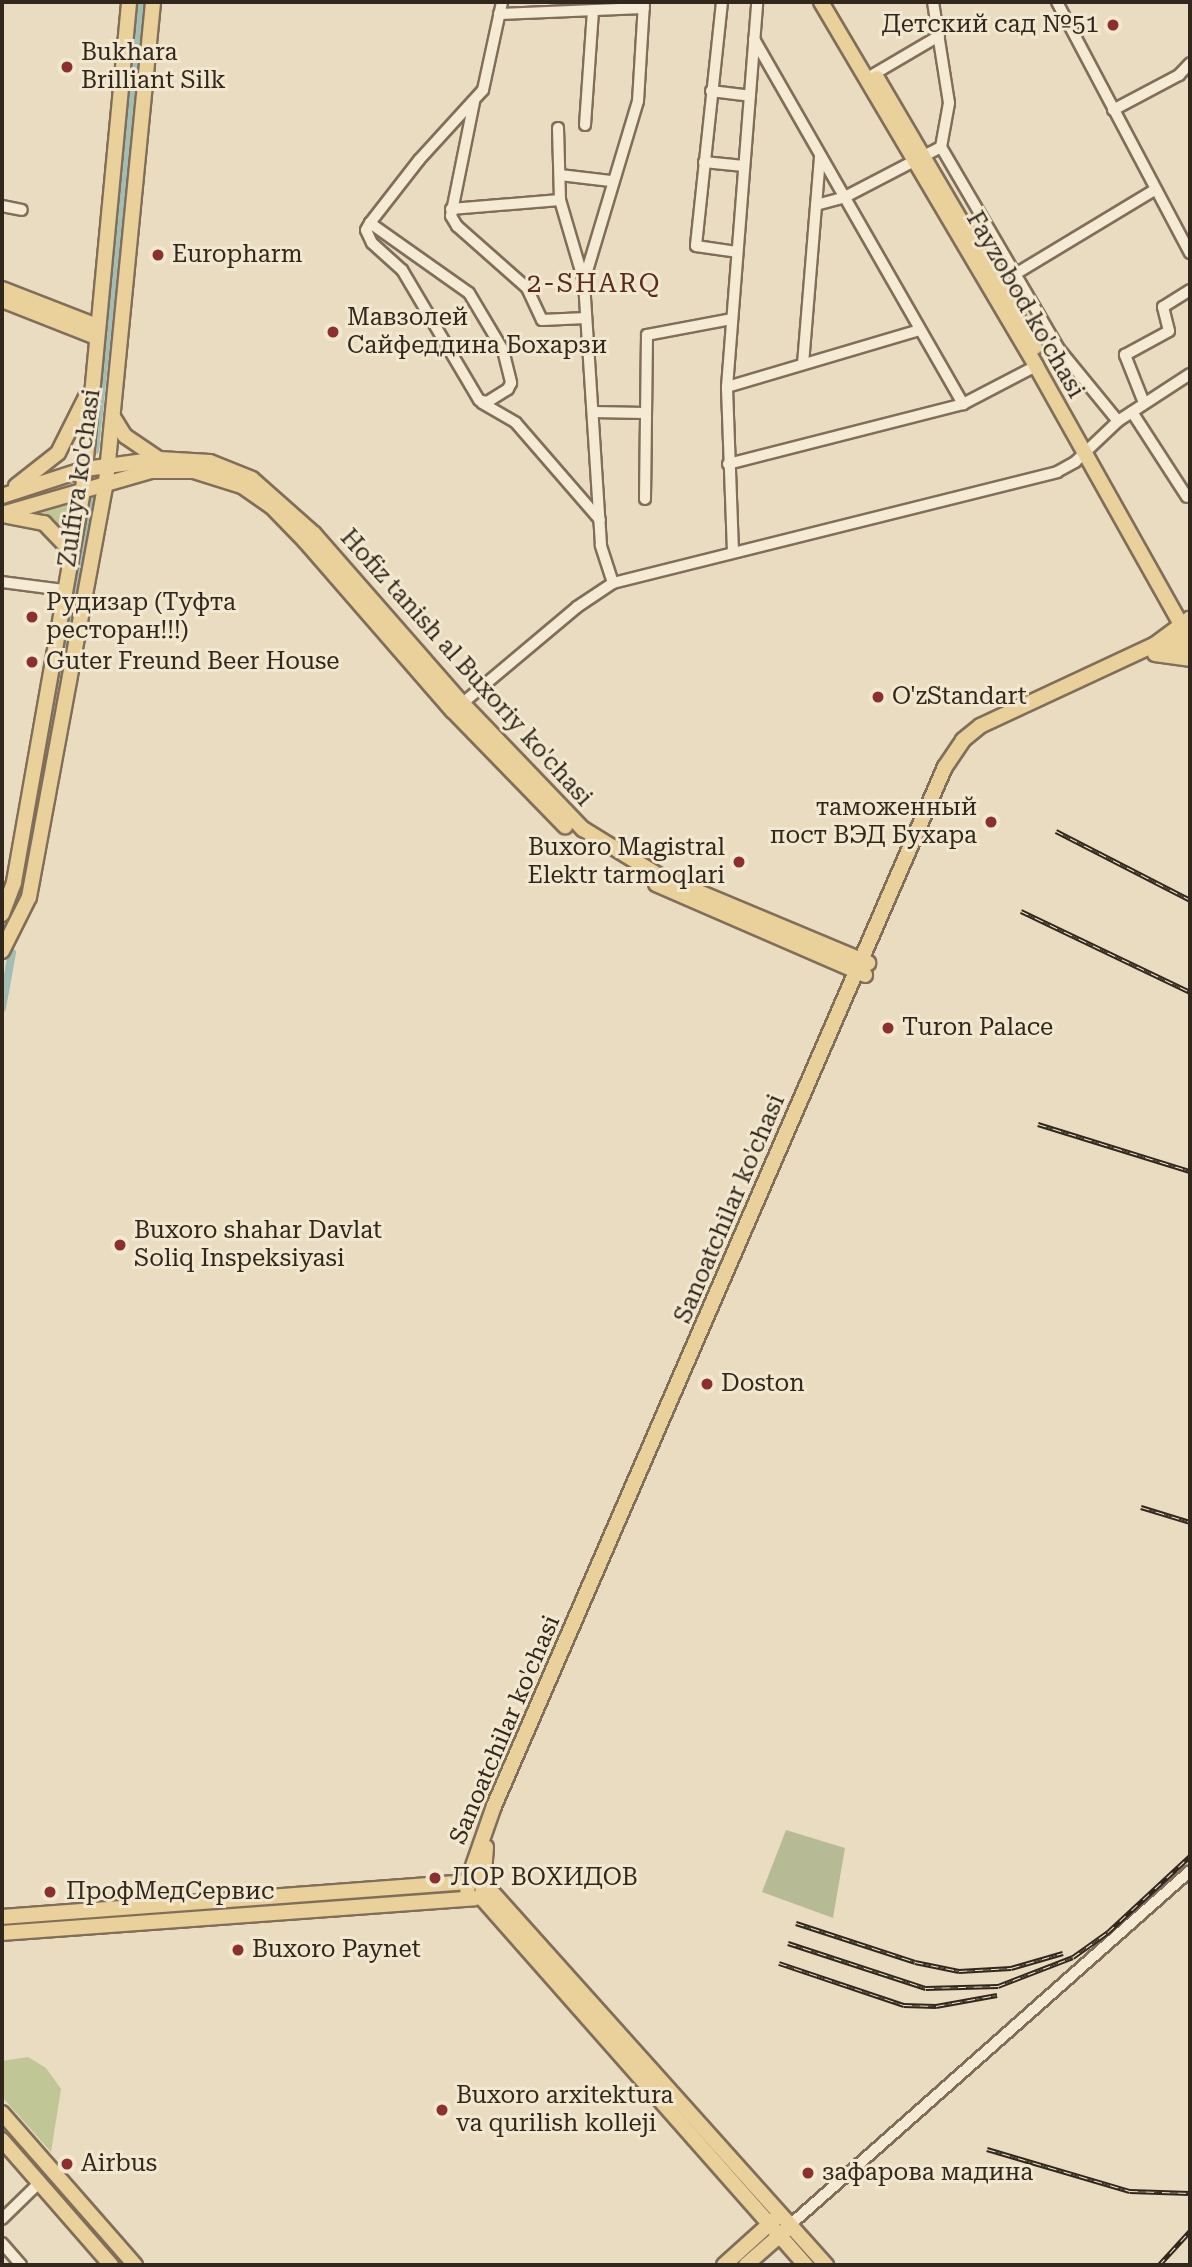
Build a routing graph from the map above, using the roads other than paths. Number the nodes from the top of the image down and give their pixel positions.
1 (129, 2) edge
2 (153, 2) edge
3 (502, 2) edge
4 (722, 2) edge
5 (757, 2) edge
6 (821, 2) edge
7 (831, 2) edge
8 (933, 2) edge
9 (1058, 2) edge
10 (628, 5) edge
11 (644, 5) edge
12 (593, 10) junction
13 (499, 14) junction
14 (939, 36) junction
15 (754, 38) junction
16 (1190, 63) edge
17 (752, 69) junction
18 (772, 70) junction
19 (871, 76) junction
20 (711, 92) junction
21 (750, 96) junction
22 (475, 99) junction
23 (1113, 110) junction
24 (585, 125) dead end
25 (558, 128) dead end
26 (941, 147) junction
27 (820, 157) junction
28 (919, 157) junction
29 (704, 162) junction
30 (744, 166) junction
31 (560, 176) junction
32 (611, 181) junction
33 (1156, 189) junction
34 (843, 198) junction
35 (560, 200) junction
36 (2, 205) edge
37 (816, 205) junction
38 (451, 209) junction
39 (22, 210) dead end
40 (370, 222) junction
41 (737, 253) junction
42 (1190, 253) edge
43 (1017, 273) junction
44 (584, 281) junction
45 (2, 289) edge
46 (1190, 290) edge
47 (2, 300) edge
48 (586, 318) junction
49 (732, 319) junction
50 (919, 330) junction
51 (97, 331) junction
52 (803, 364) junction
53 (1036, 366) junction
54 (1190, 374) edge
55 (91, 386) junction
56 (727, 387) junction
57 (482, 403) junction
58 (1144, 403) junction
59 (962, 404) junction
60 (593, 412) junction
61 (1132, 412) junction
62 (645, 413) junction
63 (113, 417) junction
64 (1118, 421) junction
65 (1088, 451) junction
66 (159, 458) junction
67 (109, 464) junction
68 (727, 464) junction
69 (85, 469) junction
70 (106, 482) junction
71 (83, 490) junction
72 (2, 495) edge
73 (1187, 497) dead end
74 (645, 499) dead end
75 (2, 515) edge
76 (600, 520) junction
77 (733, 552) junction
78 (71, 559) junction
79 (2, 582) edge
80 (613, 583) junction
81 (64, 590) junction
82 (1188, 629) edge
83 (1159, 648) junction
84 (1190, 659) edge
85 (458, 707) junction
86 (2, 914) edge
87 (2, 951) edge
88 (863, 968) junction
89 (1190, 1871) edge
90 (475, 1890) junction
91 (93, 1910) junction
92 (2, 1917) edge
93 (94, 1926) junction
94 (2, 1933) edge
95 (2, 2113) edge
96 (2, 2140) edge
97 (58, 2179) junction
98 (42, 2186) junction
99 (2, 2219) edge
100 (775, 2219) junction
101 (787, 2229) junction
102 (2, 2244) edge
103 (21, 2265) edge
104 (111, 2265) edge
105 (135, 2265) edge
106 (724, 2265) edge
107 (746, 2265) edge
108 (806, 2265) edge
109 (826, 2265) edge

1 - 51 main road, Zulfiya ko'chasi
2 - 63 main road, Zulfiya ko'chasi
3 - 13 street
4 - 20 street
5 - 15 street
6 - 19 main road, Fayzobod ko'chasi
7 - 19 main road
8 - 14 street
9 - 23 street
10 - 11 street
10 - 12 street
11 - 32 street
12 - 13 street
12 - 24 street
13 - 22 street
14 - 19 street
14 - 26 street
15 - 17 street
15 - 18 street
16 - 23 street
17 - 18 street
17 - 21 street
18 - 27 street
19 - 28 main road, Fayzobod ko'chasi
20 - 21 street
20 - 29 street
21 - 30 street
22 - 38 street
22 - 40 street
23 - 33 street
25 - 31 street
26 - 28 street
26 - 43 street
27 - 34 street
27 - 37 street
28 - 34 street
28 - 53 main road, Fayzobod ko'chasi
28 - 65 main road
29 - 30 street
29 - 41 street
30 - 41 street
31 - 32 street
31 - 35 street
32 - 44 street
33 - 42 street
33 - 43 street
34 - 37 street
34 - 50 street
35 - 38 street
35 - 44 street
36 - 39 street
37 - 52 street
38 - 48 street
40 - 57 street
40 - 57 street
41 - 49 street
43 - 64 street
44 - 48 street
45 - 51 main road
46 - 58 street
47 - 51 main road
48 - 60 street
49 - 56 street
49 - 62 street
50 - 52 street
50 - 59 street
51 - 55 main road, Zulfiya ko'chasi
52 - 56 street
53 - 59 street
53 - 65 main road, Fayzobod ko'chasi
54 - 58 street
55 - 69 main road, Zulfiya ko'chasi
55 - 72 main road
56 - 68 street
57 - 76 street
58 - 61 street
59 - 68 street
60 - 62 street
60 - 76 street
61 - 64 street
61 - 73 street
62 - 74 street
63 - 66 main road
63 - 67 main road, Zulfiya ko'chasi
64 - 65 street
65 - 77 street
65 - 82 main road, Fayzobod ko'chasi
66 - 67 main road, Hofiz tanish al Buxoriy ko'chasi
66 - 85 main road, Hofiz tanish al Buxoriy ko'chasi
67 - 69 main road, Hofiz tanish al Buxoriy ko'chasi
67 - 70 main road, Zulfiya ko'chasi
68 - 77 street
69 - 71 main road, Zulfiya ko'chasi
69 - 72 main road, Hofiz tanish al Buxoriy ko'chasi
70 - 71 main road, Hofiz tanish al Buxoriy ko'chasi
70 - 85 main road, Hofiz tanish al Buxoriy ko'chasi
70 - 87 main road, Zulfiya ko'chasi
71 - 75 main road, Hofiz tanish al Buxoriy ko'chasi
71 - 78 main road, Zulfiya ko'chasi
75 - 78 main road
76 - 80 street
77 - 80 street
78 - 81 main road, Zulfiya ko'chasi
79 - 81 street
80 - 85 street
81 - 86 main road, Zulfiya ko'chasi
82 - 83 main road, Sanoatchilar ko'chasi
82 - 83 main road, Sanoatchilar ko'chasi
83 - 84 main road
83 - 88 main road, Sanoatchilar ko'chasi
85 - 88 main road, Hofiz tanish al Buxoriy ko'chasi
88 - 90 main road, Sanoatchilar ko'chasi
89 - 101 street
90 - 91 main road
90 - 93 main road
90 - 100 main road
91 - 92 main road
91 - 93 main road
93 - 94 main road
95 - 97 main road
96 - 98 main road
97 - 98 main road
97 - 105 main road
98 - 99 street
98 - 104 main road
100 - 101 main road
100 - 106 main road
101 - 107 main road
101 - 108 main road
101 - 109 main road
102 - 103 street

